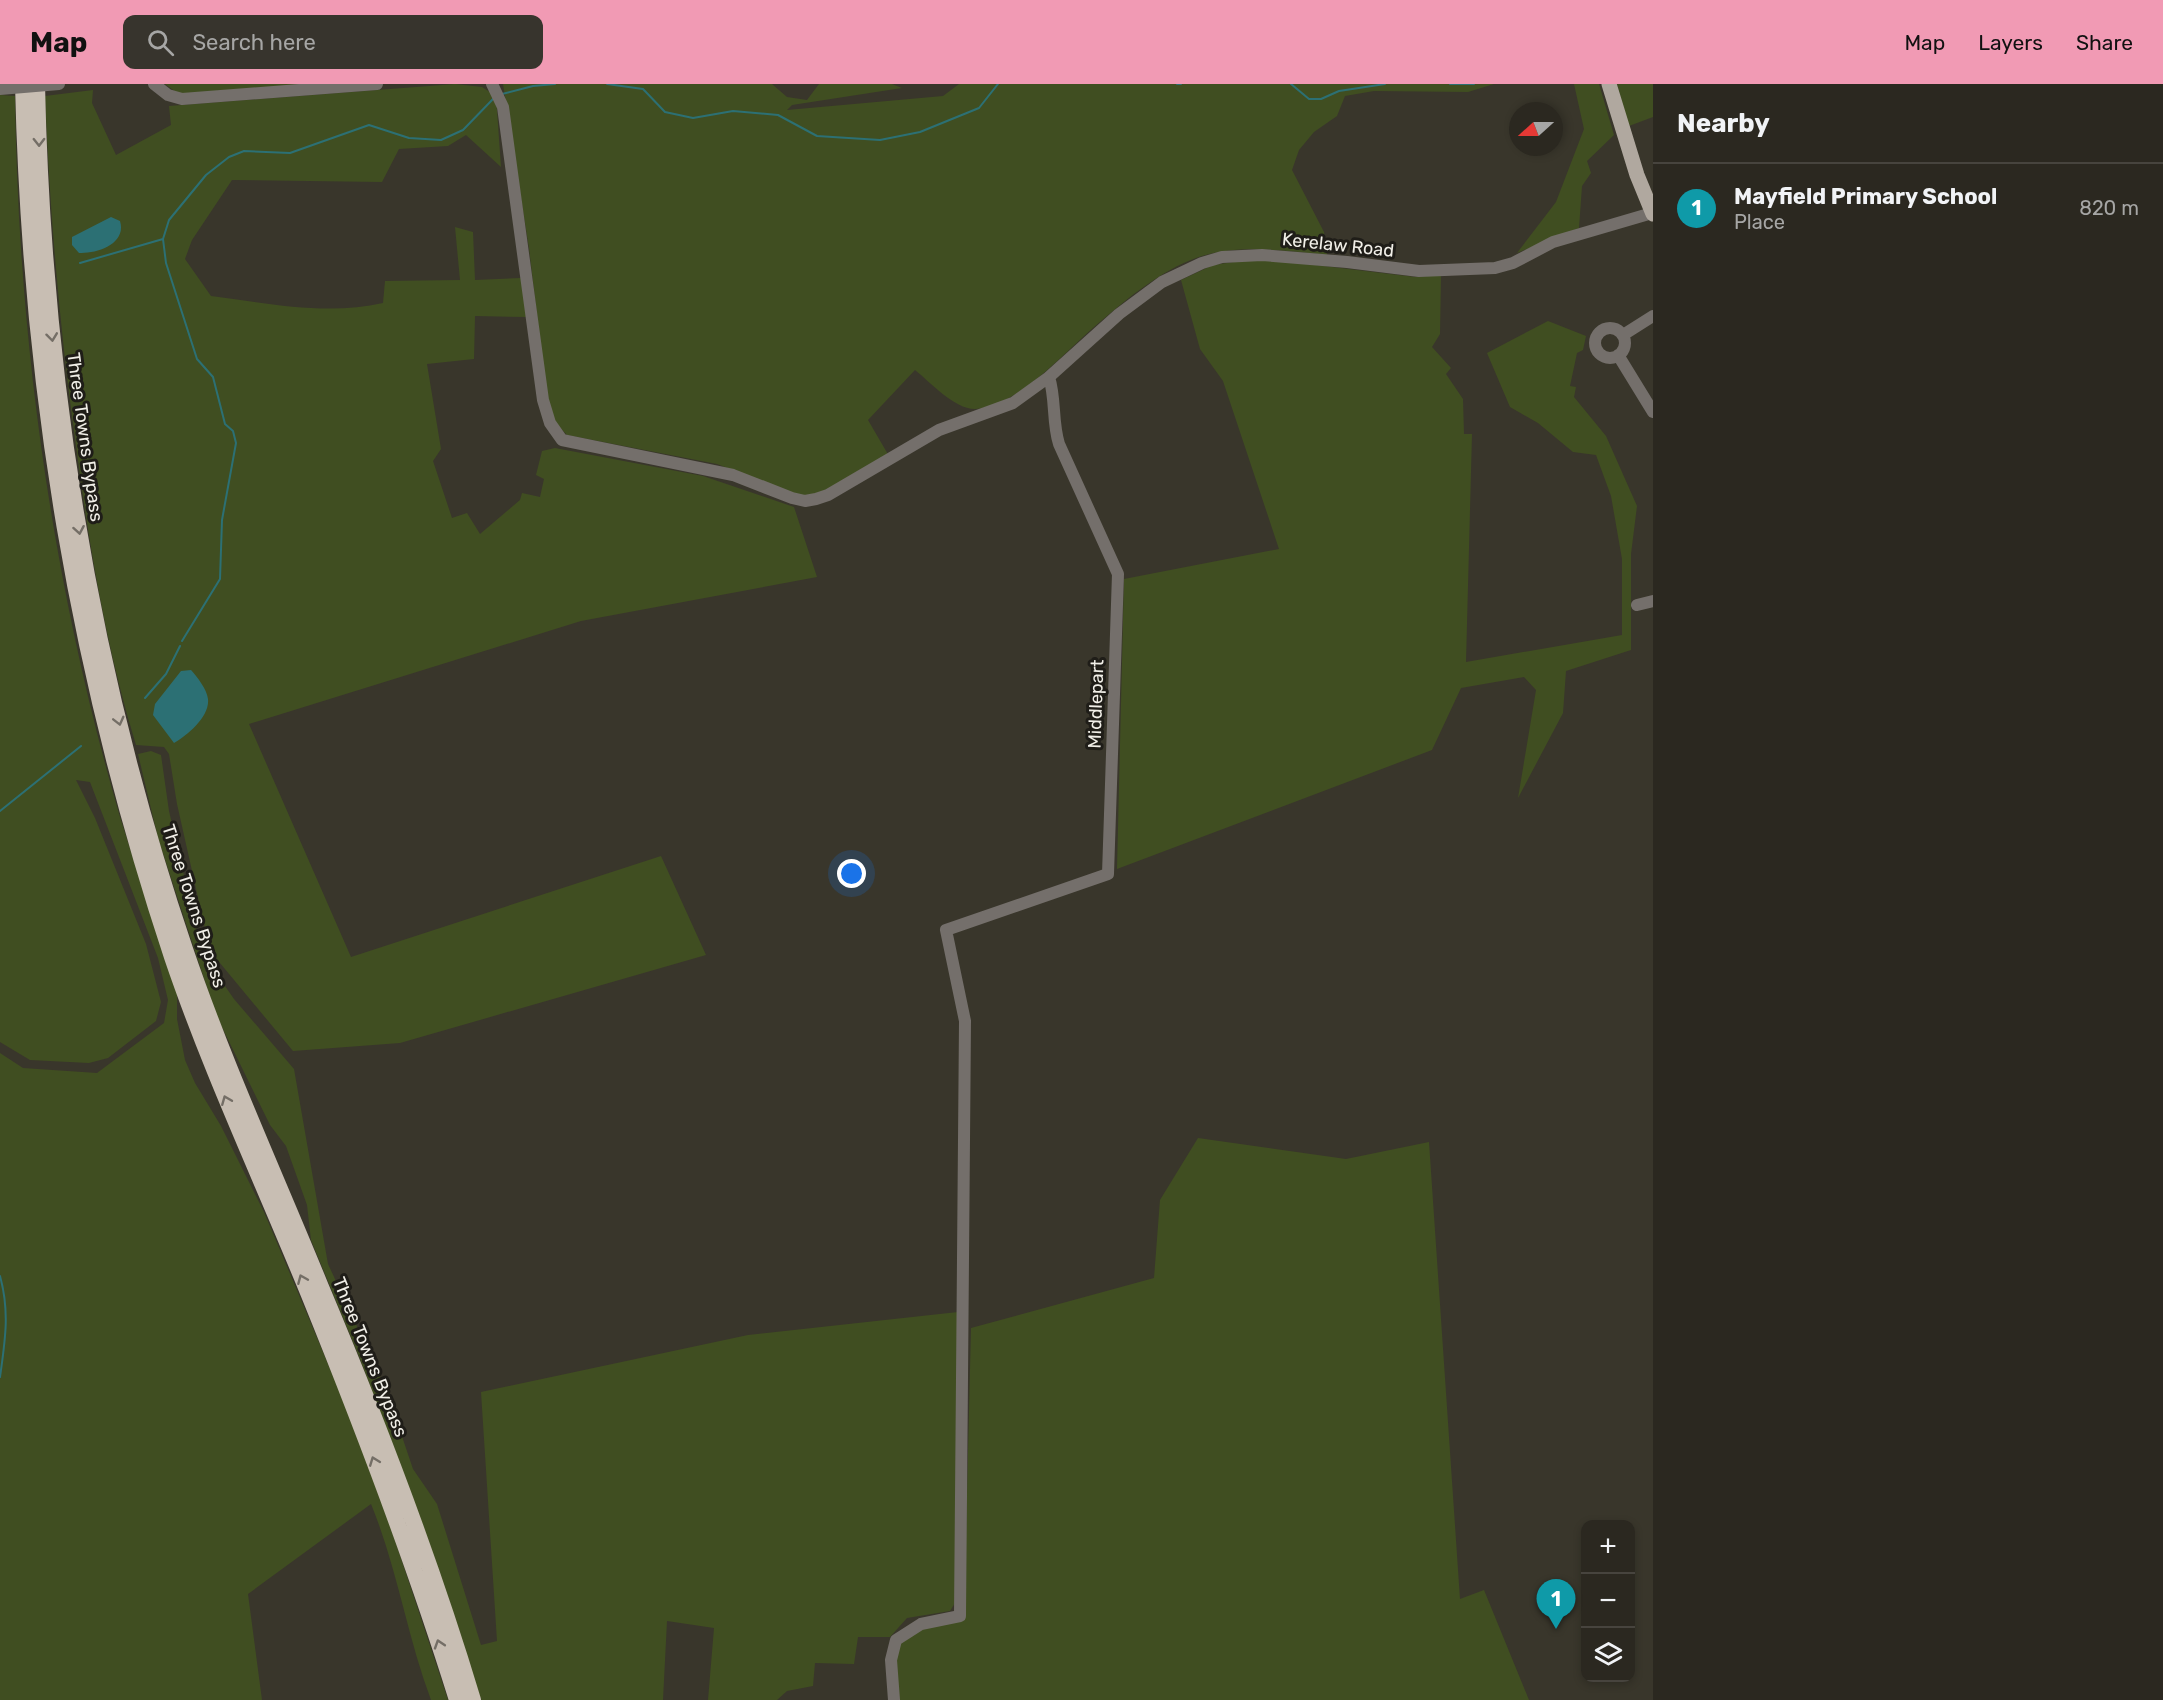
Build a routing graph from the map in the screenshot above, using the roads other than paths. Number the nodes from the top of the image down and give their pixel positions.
1 (23, 84) edge
2 (38, 84) edge
3 (59, 84) edge
4 (154, 84) edge
5 (377, 84) edge
6 (1609, 84) edge
7 (0, 89) edge
8 (496, 92) edge
9 (1653, 214) edge
10 (1653, 316) edge
11 (1623, 335) junction
12 (1618, 355) junction
13 (1049, 376) junction
14 (1653, 412) edge
15 (1653, 601) edge
16 (1637, 605) dead end
17 (457, 1700) edge
18 (473, 1700) edge
19 (894, 1700) edge

17 -> 1 highway, Three Towns Bypass
2 -> 18 highway, Three Towns Bypass
3 - 7 street, bridge
4 - 5 street
6 - 9 main road
8 - 13 street, Kerelaw Road
9 - 13 street, Kerelaw Road
10 - 11 street
11 - 12 street
11 - 12 street
12 - 14 street
13 - 19 street, Middlepart
15 - 16 street

